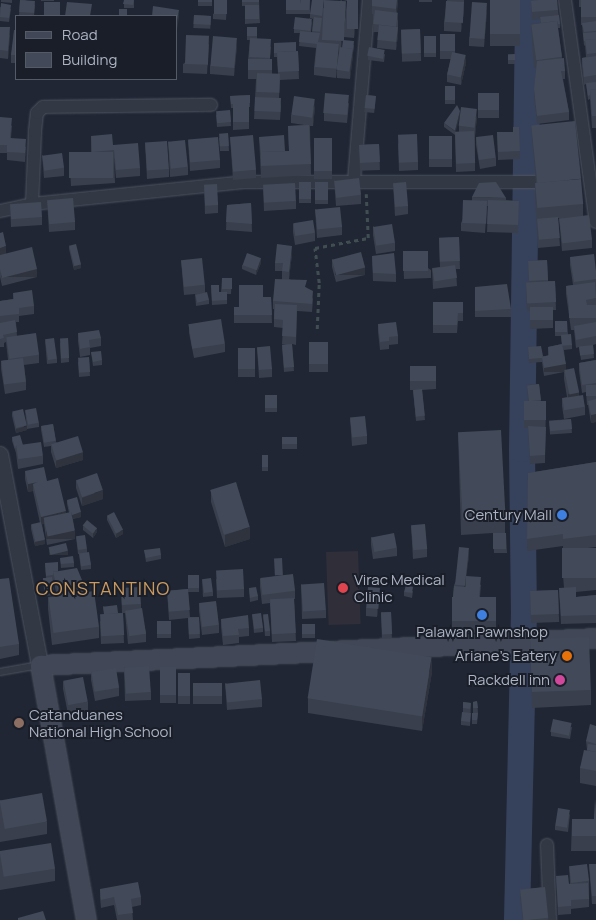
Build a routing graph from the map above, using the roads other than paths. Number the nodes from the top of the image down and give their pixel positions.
1 (369, 0) edge
2 (565, 0) edge
3 (211, 105) dead end
4 (360, 182) junction
5 (534, 182) edge
6 (32, 204) junction
7 (0, 211) edge
8 (595, 215) edge
9 (0, 455) edge
10 (596, 638) edge
11 (40, 665) junction
12 (0, 672) edge
13 (548, 845) dead end
14 (86, 920) edge
15 (550, 920) edge

1 - 4 street
2 - 8 street
3 - 6 street
4 - 5 street
4 - 6 street
6 - 7 street
9 - 11 street
10 - 11 main road
11 - 12 lane
11 - 14 main road
13 - 15 street

